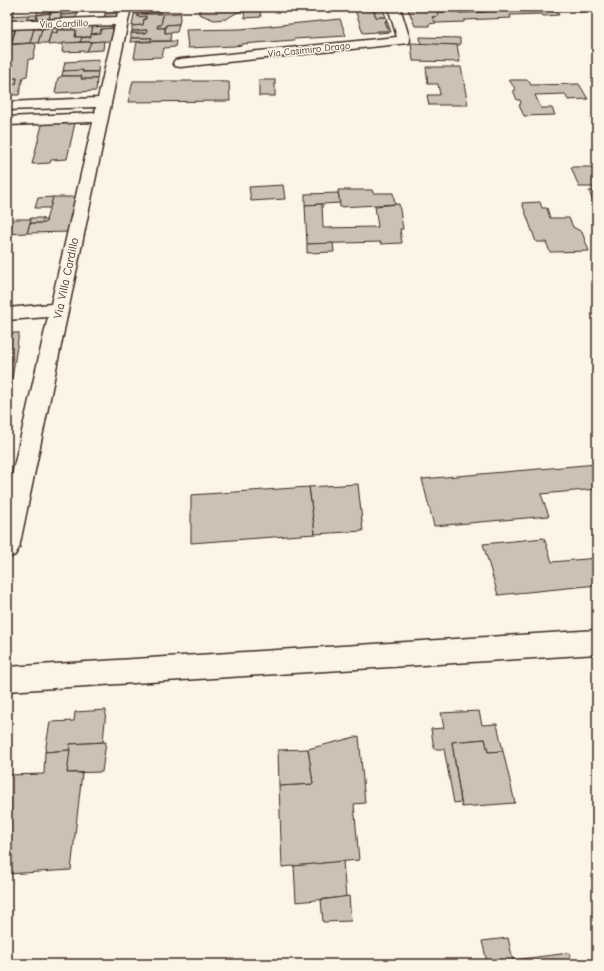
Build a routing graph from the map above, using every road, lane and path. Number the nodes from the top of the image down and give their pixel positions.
1 (394, 7) edge
2 (123, 14) edge
3 (7, 24) edge
4 (180, 63) dead end
5 (7, 106) edge
6 (102, 109) junction
7 (7, 122) edge
8 (59, 310) junction
9 (7, 314) edge
10 (7, 548) edge
11 (597, 642) edge
12 (7, 679) edge

1 - 4 street, Via Casimiro Drago
2 - 3 street, Via Cardillo
2 - 6 street, Via Villa Cardillo
5 - 6 street
6 - 7 street
6 - 8 street, Via Villa Cardillo
8 - 9 street
8 - 10 street, Via Villa Cardillo
11 - 12 street

